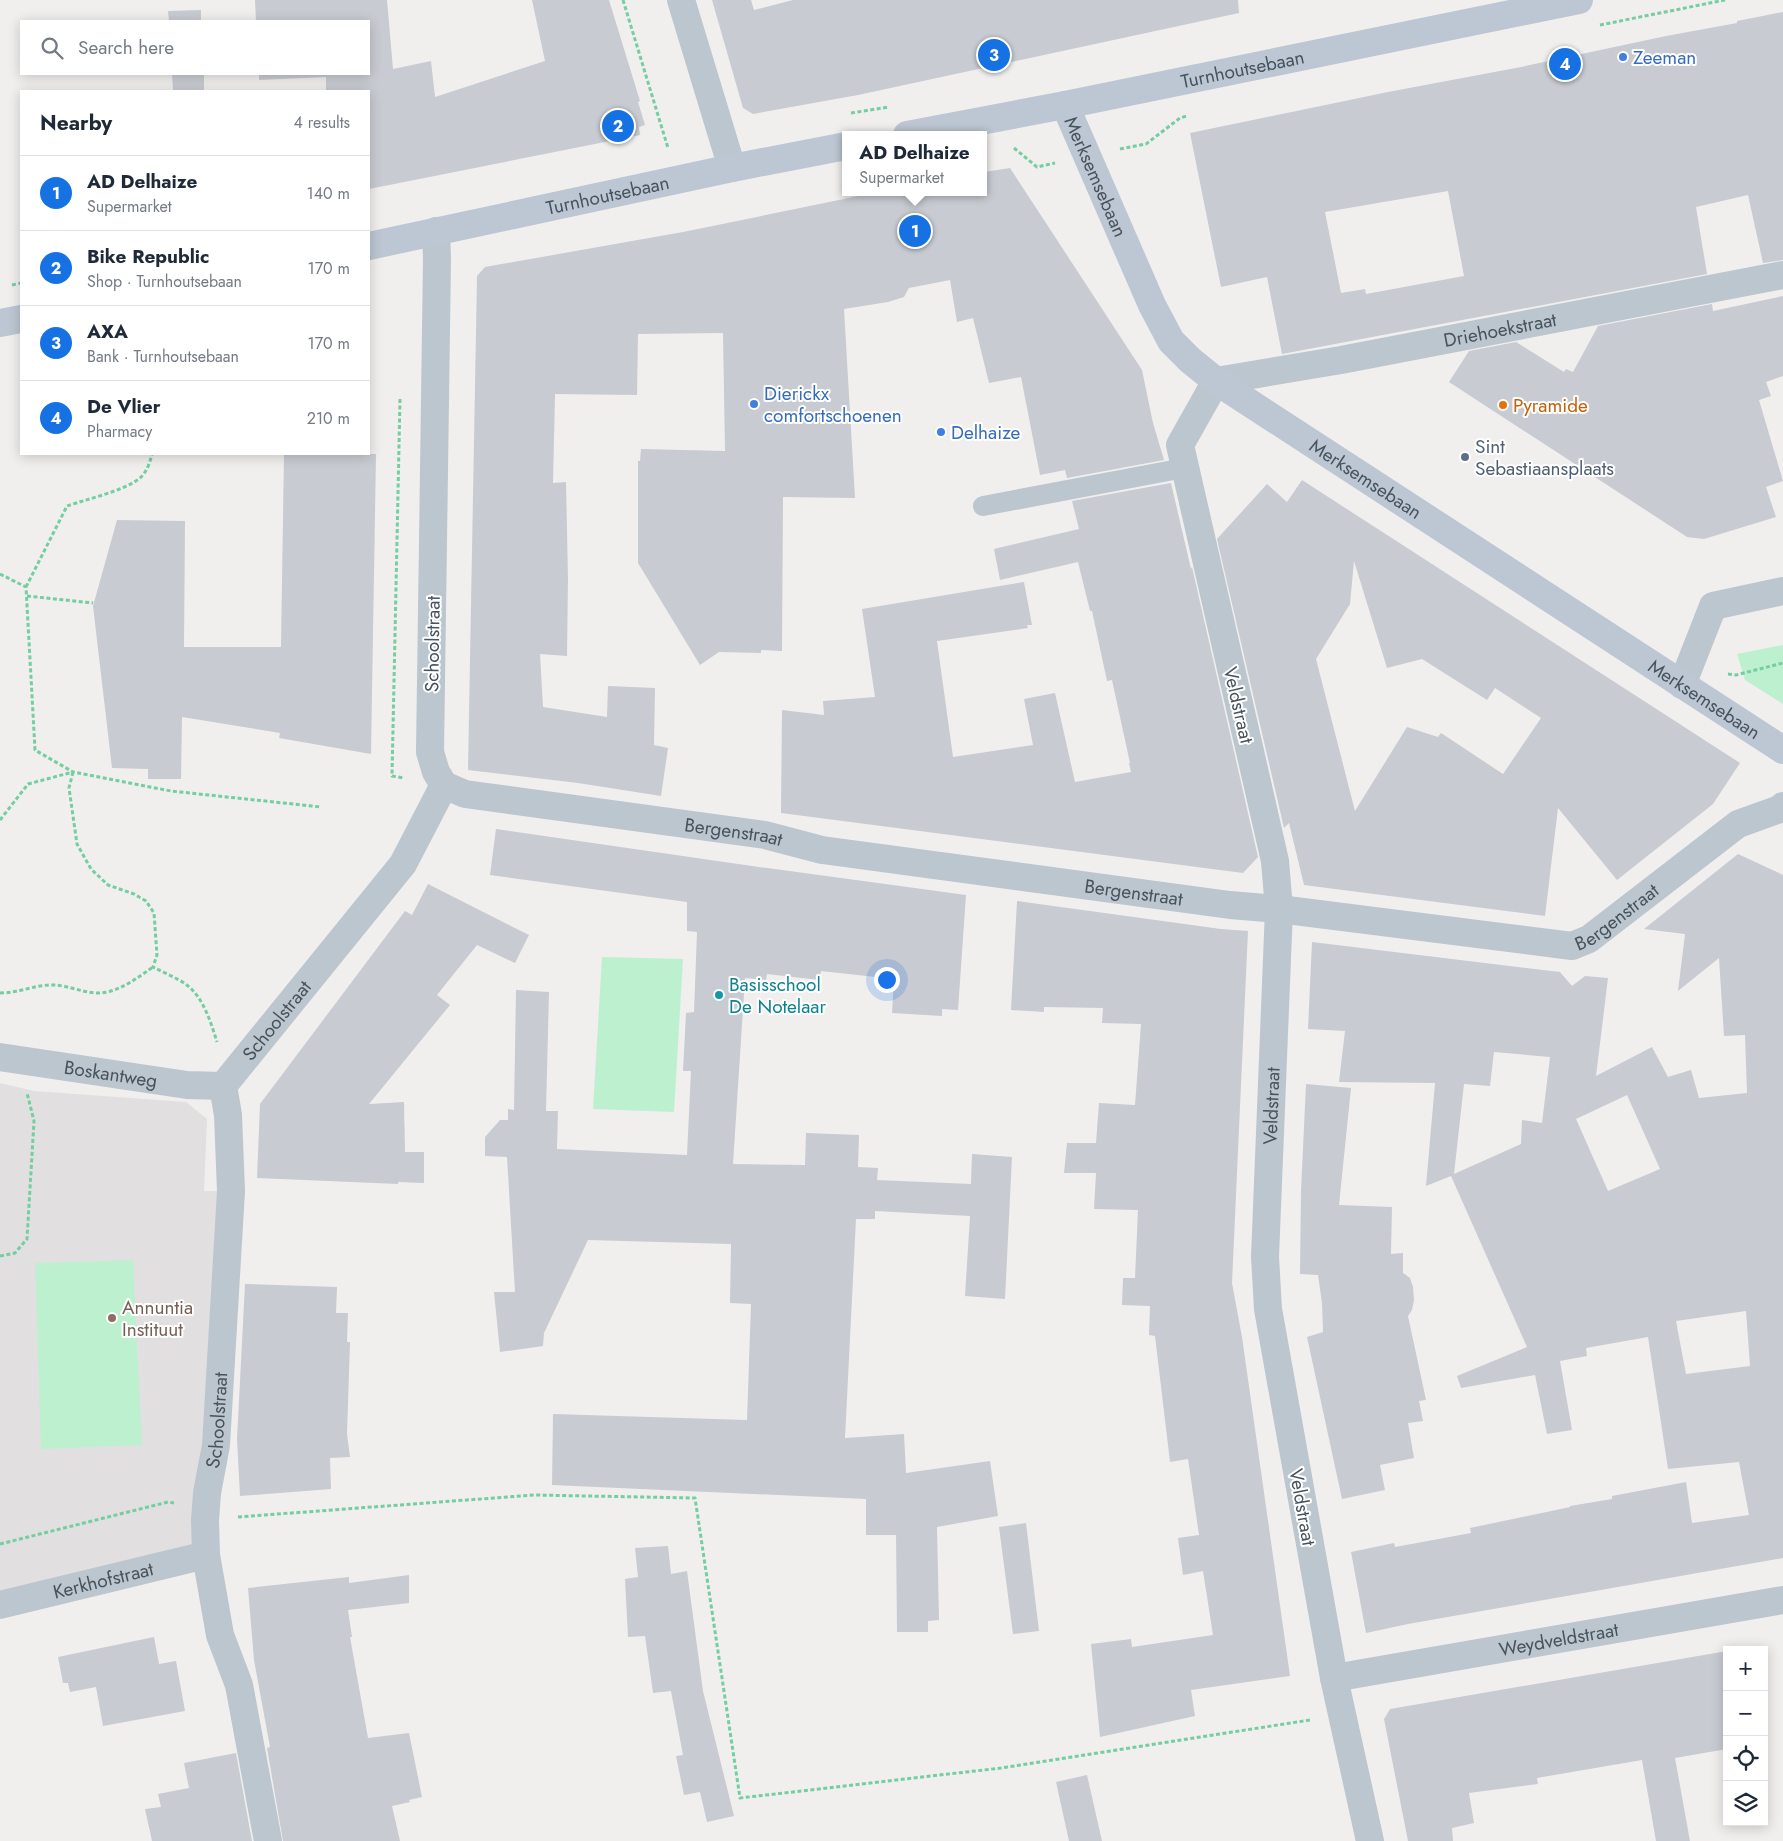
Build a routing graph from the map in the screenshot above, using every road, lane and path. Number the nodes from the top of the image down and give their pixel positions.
1 (623, 0) edge
2 (681, 0) edge
3 (1579, 0) edge
4 (1065, 105) junction
5 (928, 131) edge
6 (842, 147) edge
7 (732, 168) junction
8 (678, 180) junction
9 (436, 231) junction
10 (370, 246) edge
11 (1783, 275) edge
12 (20, 319) edge
13 (0, 324) edge
14 (1216, 381) junction
15 (152, 455) edge
16 (1184, 468) junction
17 (983, 506) dead end
18 (0, 574) edge
19 (26, 586) junction
20 (1783, 591) edge
21 (27, 596) junction
22 (93, 603) dead end
23 (1783, 663) edge
24 (1685, 677) junction
25 (1783, 750) edge
26 (73, 772) junction
27 (444, 784) junction
28 (1783, 806) edge
29 (321, 807) dead end
30 (0, 820) edge
31 (1279, 909) junction
32 (153, 967) junction
33 (0, 993) edge
34 (0, 1057) edge
35 (42, 1064) junction
36 (223, 1086) junction
37 (0, 1256) edge
38 (206, 1514) junction
39 (0, 1544) edge
40 (206, 1555) junction
41 (1783, 1600) edge
42 (0, 1605) edge
43 (1334, 1678) junction
44 (1342, 1715) junction
45 (268, 1841) edge
46 (1370, 1841) edge

1 - 8 path
2 - 7 street
3 - 4 main road, Turnhoutsebaan
4 - 5 main road, Turnhoutsebaan
4 - 14 main road, Merksemsebaan
6 - 7 main road, Turnhoutsebaan
7 - 8 main road, Turnhoutsebaan
8 - 9 main road, Turnhoutsebaan
9 - 10 main road, Turnhoutsebaan
9 - 27 street, Schoolstraat
11 - 14 street, Driehoekstraat
12 - 13 main road
14 - 16 street, Veldstraat
14 - 24 main road, Merksemsebaan
15 - 19 path
16 - 17 lane
16 - 31 street, Veldstraat
18 - 19 path
19 - 21 path
20 - 24 street
21 - 22 path
21 - 26 path
23 - 24 path
24 - 25 main road, Merksemsebaan
26 - 29 path
26 - 30 path
26 - 32 path
27 - 31 street, Bergenstraat
27 - 36 street, Schoolstraat
28 - 31 street, Bergenstraat
31 - 43 street, Veldstraat
32 - 33 path
32 - 36 path
34 - 35 street, Boskantweg
35 - 36 street, Boskantweg
35 - 37 path
36 - 38 street, Schoolstraat
38 - 39 path
38 - 40 street, Schoolstraat
38 - 44 path
40 - 42 street, Kerkhofstraat
40 - 45 street, Schoolstraat
41 - 43 street, Weydveldstraat
43 - 44 street, Veldstraat
44 - 46 street, Veldstraat

